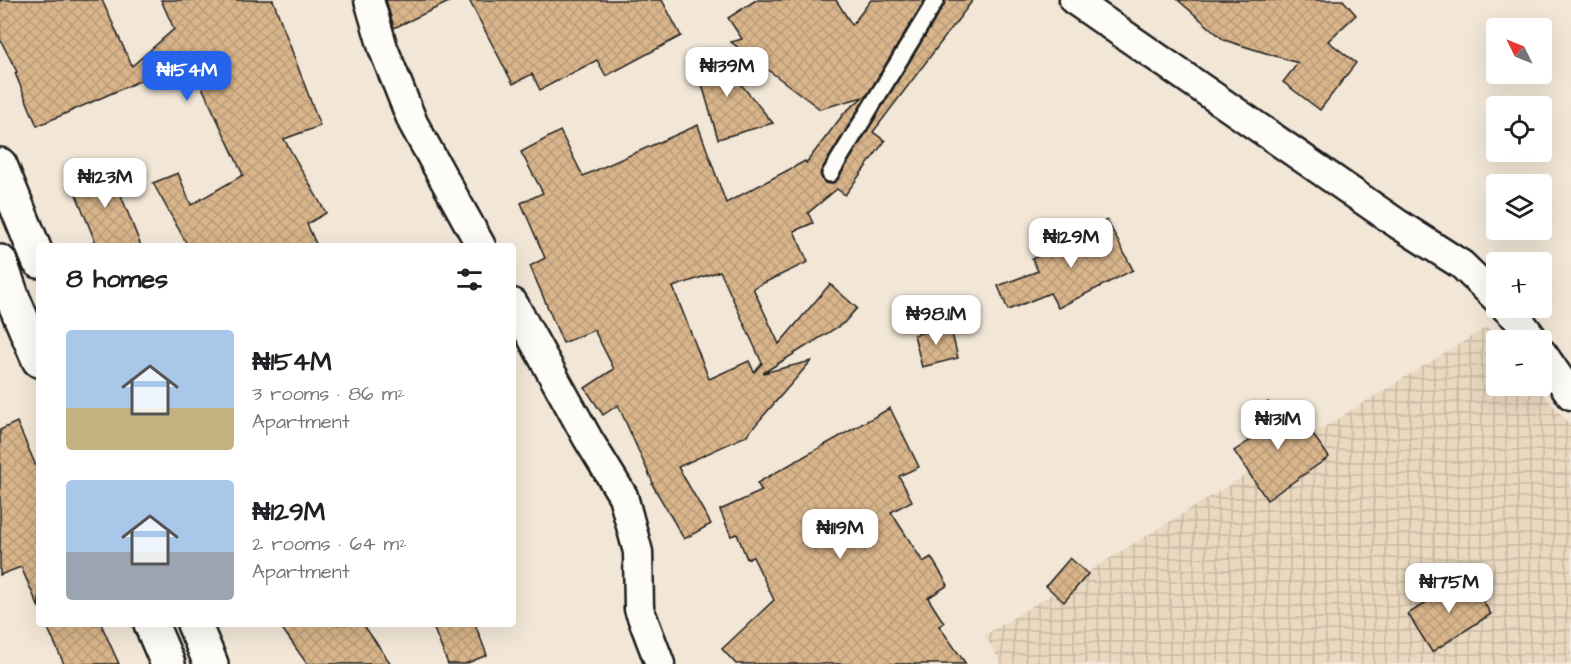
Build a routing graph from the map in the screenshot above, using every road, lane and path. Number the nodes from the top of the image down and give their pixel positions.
1 (369, 0) edge
2 (936, 0) edge
3 (1074, 0) edge
4 (0, 165) edge
5 (830, 174) dead end
6 (479, 243) edge
7 (36, 254) edge
8 (0, 262) edge
9 (1486, 288) edge
10 (6, 296) edge
11 (516, 308) edge
12 (1517, 318) edge
13 (1527, 330) edge
14 (36, 354) edge
15 (1552, 367) edge
16 (1571, 394) edge
17 (152, 627) edge
18 (195, 627) edge
19 (168, 664) edge
20 (211, 664) edge
21 (660, 664) edge

1 - 6 street
2 - 5 lane
3 - 9 street
4 - 7 main road
8 - 10 main road
10 - 14 main road
11 - 21 street
12 - 13 street
15 - 16 street
17 - 19 main road
18 - 20 main road

